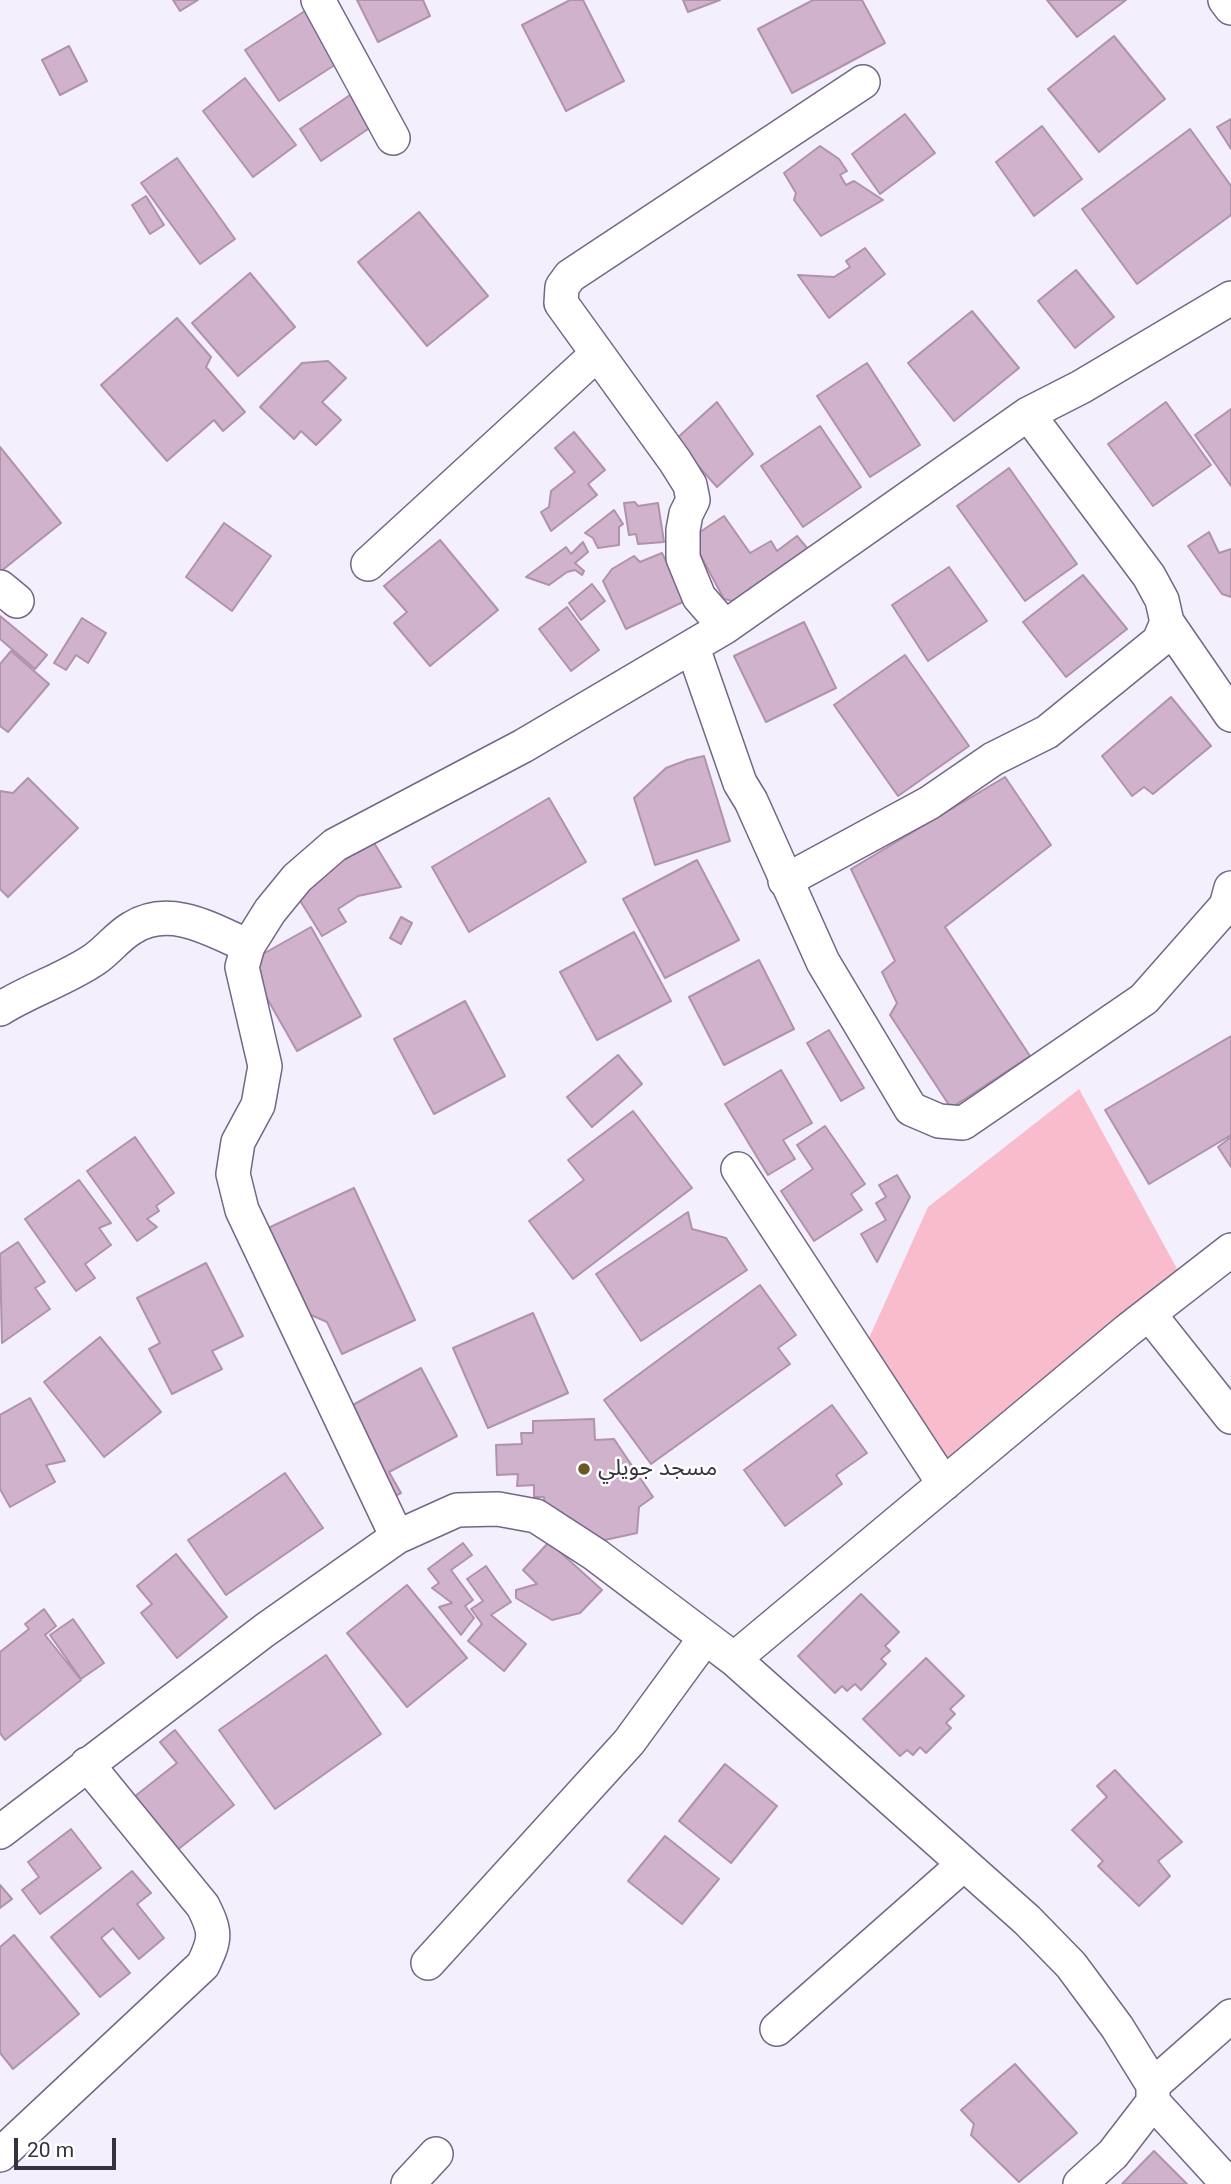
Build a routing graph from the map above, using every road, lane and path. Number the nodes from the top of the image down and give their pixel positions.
1 (318, 0) edge
2 (1226, 0) edge
3 (1231, 8) edge
4 (863, 82) dead end
5 (393, 138) dead end
6 (1231, 298) edge
7 (597, 354) junction
8 (1028, 414) junction
9 (368, 564) dead end
10 (1167, 622) junction
11 (725, 627) junction
12 (693, 648) junction
13 (1231, 715) edge
14 (785, 881) junction
15 (1231, 888) edge
16 (248, 946) junction
17 (0, 1009) edge
18 (738, 1169) dead end
19 (1231, 1250) edge
20 (1150, 1315) junction
21 (1231, 1417) edge
22 (944, 1484) junction
23 (397, 1538) junction
24 (705, 1638) junction
25 (734, 1659) junction
26 (87, 1764) junction
27 (0, 1832) edge
28 (964, 1864) junction
29 (428, 1963) dead end
30 (1231, 2016) edge
31 (777, 2029) dead end
32 (1153, 2094) junction
33 (436, 2154) dead end
34 (0, 2155) edge
35 (408, 2184) edge
36 (1080, 2184) edge
37 (1228, 2184) edge

1 - 5 street
2 - 3 street
4 - 7 street
6 - 8 street
7 - 9 street
7 - 11 street
8 - 10 street
8 - 11 street
10 - 13 street
10 - 14 street
11 - 12 street
12 - 14 street
12 - 16 street
14 - 15 street
16 - 17 street
16 - 23 street
18 - 22 street
19 - 20 street
20 - 21 street
20 - 22 street
22 - 25 street
23 - 24 street
23 - 26 street
24 - 25 street
24 - 29 street
25 - 28 street
26 - 27 street
26 - 34 street
28 - 31 street
28 - 32 street
30 - 32 street
32 - 36 street
32 - 37 street
33 - 35 street

